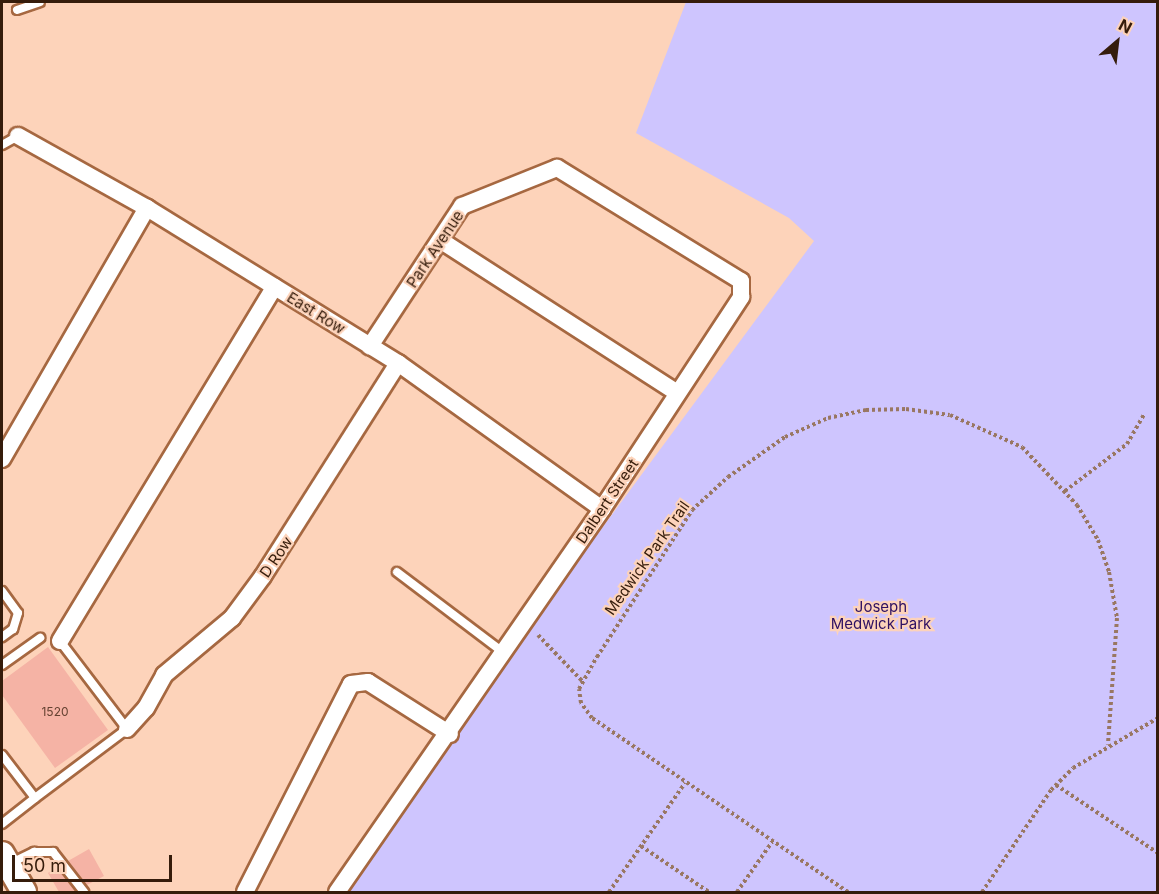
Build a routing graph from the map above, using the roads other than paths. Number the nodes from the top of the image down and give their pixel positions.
1 (40, 2) edge
2 (17, 10) dead end
3 (18, 136) joint
4 (2, 145) edge
5 (557, 168) joint
6 (147, 208) junction
7 (440, 240) junction
8 (274, 287) junction
9 (370, 346) junction
10 (398, 363) junction
11 (677, 393) junction
12 (2, 459) edge
13 (602, 509) junction
14 (397, 572) dead end
15 (2, 591) edge
16 (2, 637) edge
17 (40, 638) dead end
18 (60, 641) joint
19 (504, 653) junction
20 (2, 665) edge
21 (127, 729) junction
22 (450, 734) junction
23 (2, 755) edge
24 (35, 798) junction
25 (2, 824) edge
26 (5, 860) edge
27 (24, 892) edge
28 (84, 892) edge
29 (245, 892) edge
30 (337, 892) edge

1 - 2 lane
3 - 4 lane
3 - 6 street, East Row
5 - 7 street, Park Avenue
5 - 11 street, Dalbert Street
6 - 8 street, East Row
6 - 12 street
7 - 9 street, Park Avenue
7 - 11 street
8 - 9 street, East Row
8 - 18 street
9 - 10 street, East Row
10 - 13 street, East Row
10 - 21 street, D Row
11 - 13 street, Dalbert Street
13 - 19 street, Dalbert Street
14 - 19 lane
15 - 16 lane
17 - 20 lane
18 - 21 lane
19 - 22 street, Dalbert Street
21 - 24 lane
22 - 29 street
22 - 30 street, Dalbert Street
23 - 24 lane
24 - 25 lane
26 - 27 main road
26 - 28 lane

